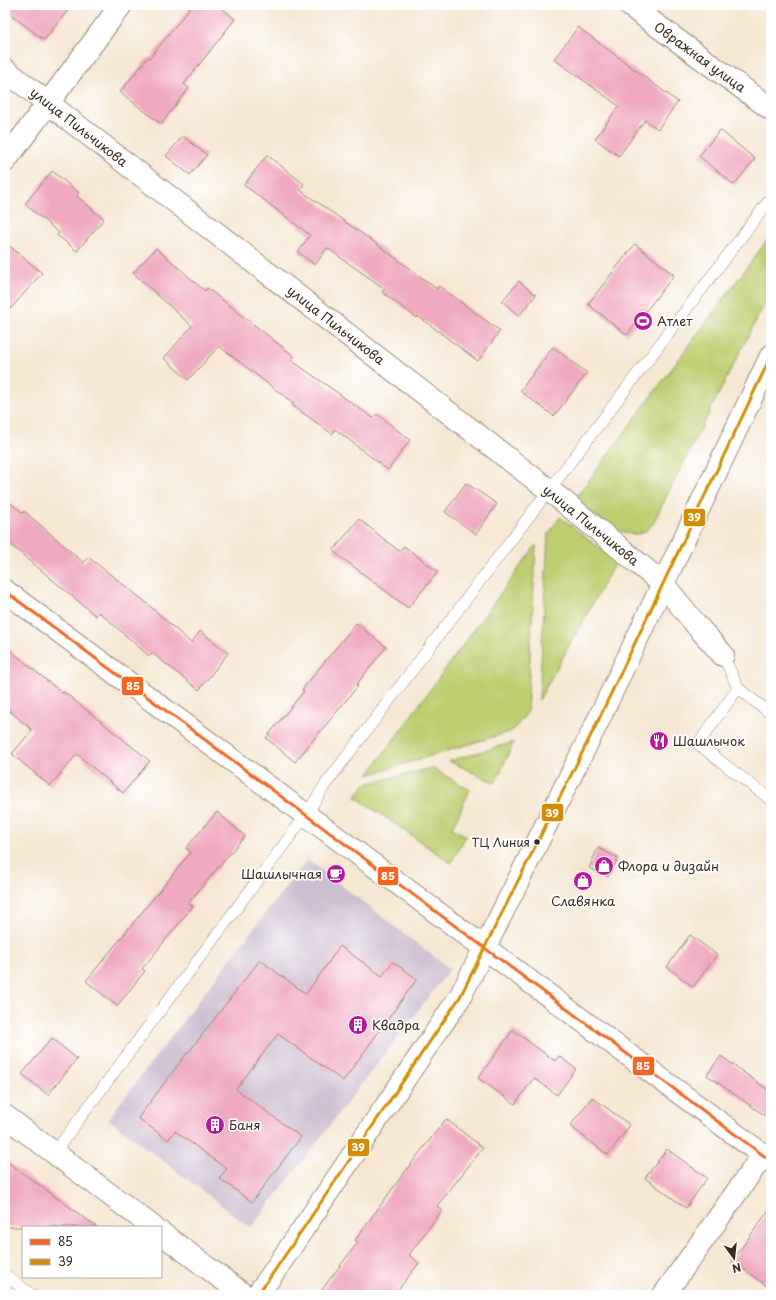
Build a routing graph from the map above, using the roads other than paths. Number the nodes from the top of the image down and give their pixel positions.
1 (121, 5) edge
2 (629, 5) edge
3 (5, 70) edge
4 (48, 102) junction
5 (771, 109) edge
6 (5, 161) edge
7 (771, 198) edge
8 (771, 356) edge
9 (550, 491) junction
10 (663, 584) junction
11 (5, 591) edge
12 (723, 655) joint
13 (738, 688) junction
14 (770, 710) edge
15 (771, 800) edge
16 (306, 815) junction
17 (484, 948) junction
18 (5, 1116) edge
19 (54, 1153) junction
20 (767, 1158) edge
21 (152, 1226) edge
22 (162, 1234) edge
23 (5, 1275) edge
24 (32, 1295) edge
25 (244, 1295) edge
26 (257, 1295) edge
27 (664, 1295) edge

1 - 4 street
2 - 5 street, Овражная улица
3 - 4 street, улица Пильчикова
4 - 6 street
4 - 9 street, улица Пильчикова
7 - 9 lane
8 - 10 street
9 - 10 street, улица Пильчикова
9 - 16 lane
10 - 12 street, улица Пильчикова
10 - 17 street
11 - 16 street
12 - 13 lane
13 - 14 lane
13 - 15 lane
16 - 17 street
16 - 19 lane
17 - 20 street
17 - 26 street
18 - 19 street
19 - 21 street
20 - 27 street
22 - 25 street
23 - 24 lane

